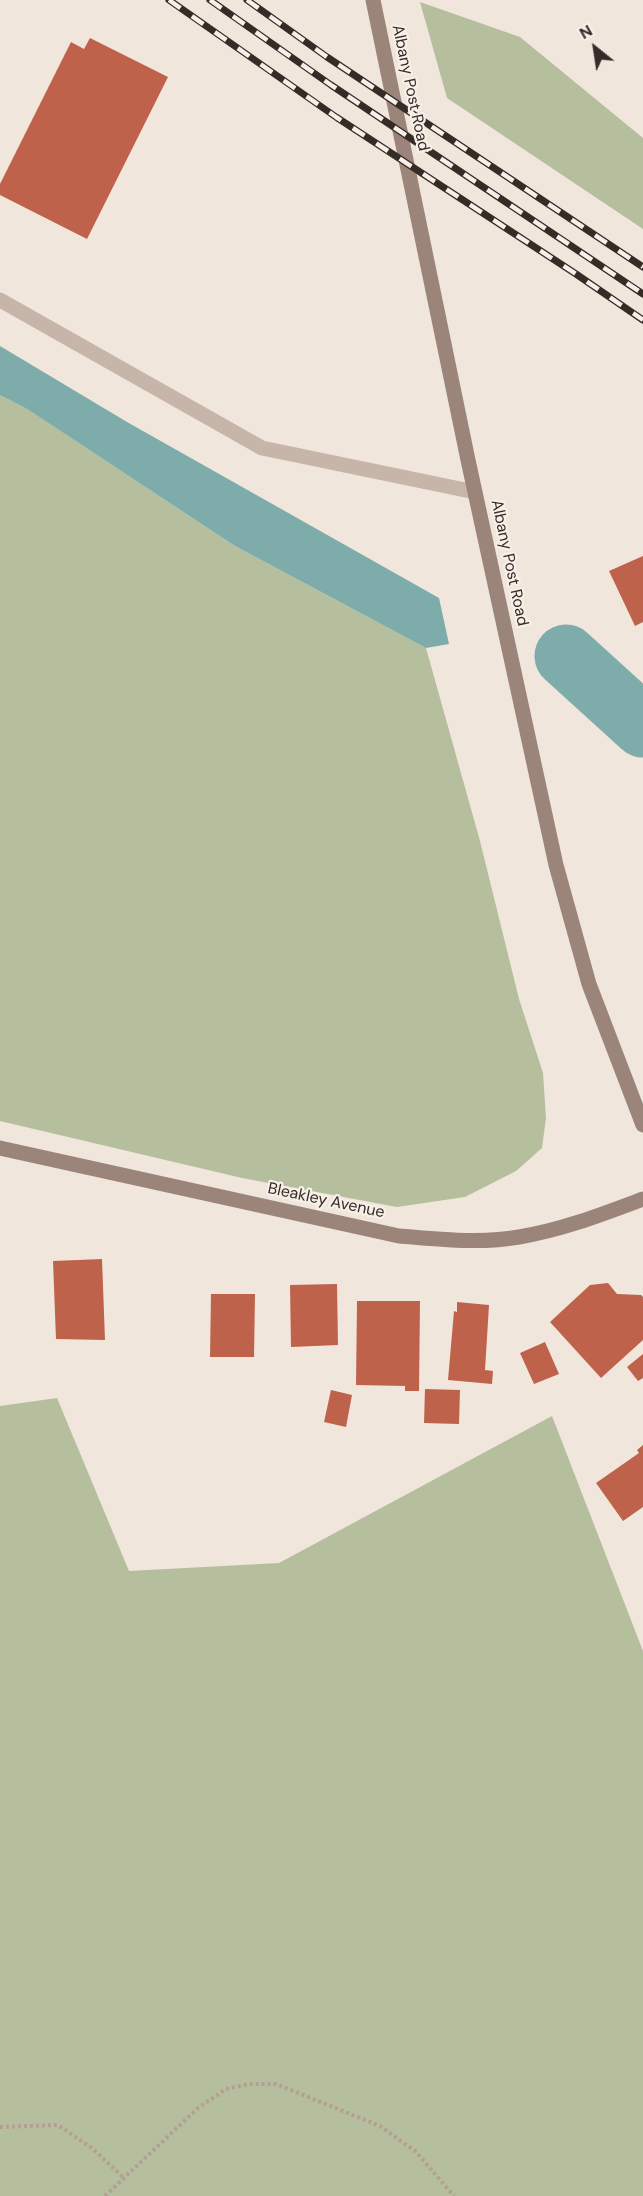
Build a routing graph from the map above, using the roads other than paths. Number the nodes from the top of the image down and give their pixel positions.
1 (373, 0) edge
2 (0, 300) edge
3 (475, 492) junction
4 (643, 1125) edge
5 (0, 1148) edge
6 (643, 1199) edge

1 - 3 main road, Albany Post Road
2 - 3 lane
3 - 4 main road, Albany Post Road
5 - 6 main road, Bleakley Avenue

